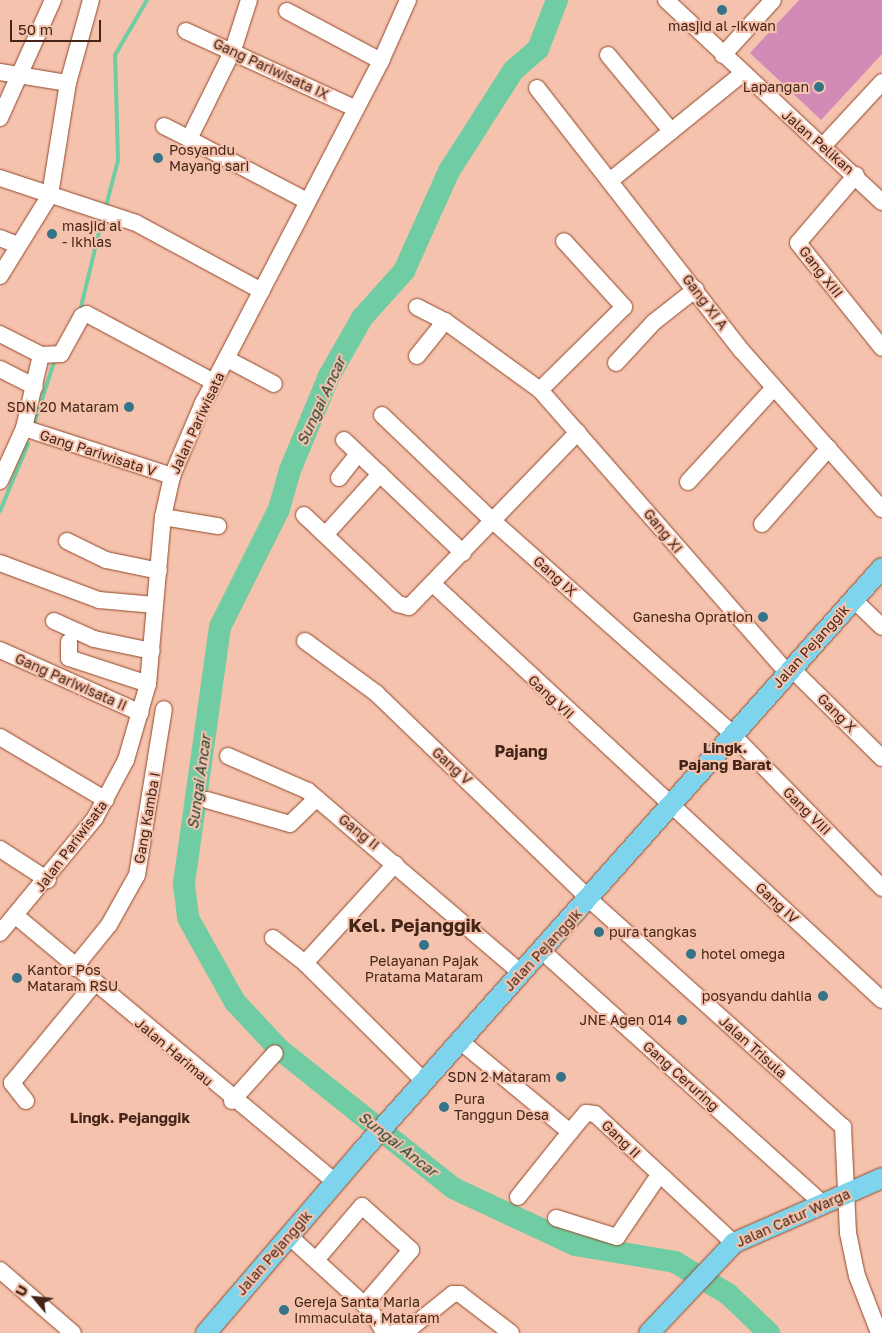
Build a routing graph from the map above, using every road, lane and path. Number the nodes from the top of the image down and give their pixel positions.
1 (91, 0) edge
2 (249, 0) edge
3 (408, 0) edge
4 (666, 0) edge
5 (773, 0) edge
6 (49, 1) edge
7 (287, 11) dead end
8 (186, 31) dead end
9 (234, 50) junction
10 (608, 55) dead end
11 (723, 55) junction
12 (381, 61) junction
13 (0, 72) edge
14 (742, 74) junction
15 (20, 75) junction
16 (882, 82) edge
17 (68, 83) junction
18 (537, 88) dead end
19 (356, 110) junction
20 (0, 118) edge
21 (164, 126) dead end
22 (671, 131) junction
23 (189, 139) junction
24 (823, 146) junction
25 (856, 175) junction
26 (0, 178) edge
27 (611, 180) junction
28 (50, 195) junction
29 (307, 202) junction
30 (882, 202) edge
31 (0, 238) edge
32 (564, 241) dead end
33 (17, 246) junction
34 (0, 276) edge
35 (696, 289) junction
36 (262, 291) junction
37 (417, 307) dead end
38 (445, 321) junction
39 (0, 334) edge
40 (882, 348) edge
41 (50, 355) junction
42 (417, 356) dead end
43 (227, 359) junction
44 (616, 363) dead end
45 (0, 369) edge
46 (214, 382) junction
47 (274, 384) dead end
48 (35, 387) junction
49 (773, 389) junction
50 (540, 390) junction
51 (382, 415) dead end
52 (24, 428) junction
53 (578, 432) junction
54 (344, 440) dead end
55 (829, 448) junction
56 (358, 454) junction
57 (380, 474) junction
58 (172, 476) junction
59 (339, 478) dead end
60 (0, 481) edge
61 (688, 482) dead end
62 (882, 509) edge
63 (304, 515) dead end
64 (163, 517) junction
65 (492, 521) junction
66 (762, 524) dead end
67 (218, 526) dead end
68 (326, 534) junction
69 (67, 542) dead end
70 (463, 553) junction
71 (0, 563) edge
72 (882, 568) edge
73 (158, 571) junction
74 (433, 584) junction
75 (853, 599) junction
76 (155, 605) junction
77 (54, 621) dead end
78 (882, 627) edge
79 (306, 641) dead end
80 (69, 642) dead end
81 (0, 650) edge
82 (152, 651) junction
83 (790, 670) junction
84 (148, 684) junction
85 (164, 709) dead end
86 (141, 714) junction
87 (732, 734) junction
88 (0, 737) edge
89 (228, 756) dead end
90 (882, 758) edge
91 (317, 798) junction
92 (106, 800) junction
93 (207, 800) dead end
94 (671, 806) junction
95 (0, 848) edge
96 (395, 864) junction
97 (48, 880) junction
98 (882, 888) edge
99 (590, 900) junction
100 (16, 916) junction
101 (0, 933) edge
102 (273, 938) dead end
103 (541, 950) junction
104 (305, 962) junction
105 (74, 968) junction
106 (520, 972) junction
107 (94, 984) junction
108 (882, 1000) edge
109 (460, 1041) junction
110 (275, 1053) dead end
111 (424, 1081) junction
112 (26, 1100) dead end
113 (232, 1101) junction
114 (570, 1132) junction
115 (659, 1175) junction
116 (882, 1178) edge
117 (335, 1182) junction
118 (846, 1195) junction
119 (518, 1197) dead end
120 (822, 1203) junction
121 (556, 1218) dead end
122 (289, 1236) junction
123 (728, 1248) junction
124 (316, 1260) junction
125 (0, 1270) edge
126 (364, 1305) junction
127 (73, 1333) edge
128 (206, 1333) edge
129 (385, 1333) edge
130 (393, 1333) edge
131 (511, 1333) edge
132 (649, 1333) edge
133 (878, 1333) edge

1 - 17 street
2 - 9 street
3 - 12 street, Jalan Pariwisata
4 - 11 street, Jalan Pelikan
5 - 11 street
6 - 15 street
7 - 12 street
8 - 9 street, Gang Pariwisata IX
9 - 19 street, Gang Pariwisata IX
9 - 23 street
10 - 22 street
11 - 14 street, Jalan Pelikan
12 - 19 street, Jalan Pariwisata
13 - 15 street
14 - 22 street
14 - 24 street, Jalan Pelikan
15 - 17 street
15 - 20 street
16 - 24 street
17 - 28 street
18 - 27 street, Gang XI A
19 - 29 street, Jalan Pariwisata
21 - 23 street
22 - 27 street
23 - 29 street
24 - 25 street, Jalan Pelikan
25 - 30 street, Jalan Pelikan
25 - 40 street, Gang XIII
26 - 28 street
27 - 35 street, Gang XI A
28 - 33 street
28 - 36 street
29 - 36 street, Jalan Pariwisata
31 - 33 street
32 - 50 street
33 - 34 street
35 - 44 street
35 - 49 street, Gang XI A
36 - 43 street, Jalan Pariwisata
37 - 38 street, Gang XI
38 - 42 street
38 - 50 street, Gang XI
39 - 41 street
41 - 46 street
41 - 48 street
43 - 46 street, Jalan Pariwisata
43 - 47 street
45 - 48 street
46 - 58 street, Jalan Pariwisata
48 - 52 street
49 - 55 street, Gang XI A
49 - 61 street
50 - 53 street, Gang XI
51 - 65 street, Gang IX
52 - 58 street, Gang Pariwisata V
52 - 60 street
53 - 65 street
53 - 83 street, Gang XI
54 - 56 street
55 - 62 street, Gang XI A
55 - 66 street
56 - 57 street
56 - 59 street
57 - 68 street
57 - 70 street
58 - 64 street, Jalan Pariwisata
63 - 68 street
64 - 67 street
64 - 73 street, Jalan Pariwisata
65 - 70 street
65 - 87 street, Gang IX
68 - 74 street
69 - 73 street
70 - 74 street
71 - 76 street
72 - 75 main road, Jalan Pejanggik
73 - 76 street, Jalan Pariwisata
74 - 94 street, Gang VII
75 - 78 street
75 - 83 main road, Jalan Pejanggik
76 - 82 street, Jalan Pariwisata
77 - 82 street
79 - 99 street, Gang V
80 - 84 street
81 - 86 street, Gang Pariwisata II
82 - 84 street, Jalan Pariwisata
83 - 87 main road, Jalan Pejanggik
83 - 90 street, Gang X
84 - 86 street, Jalan Pariwisata
85 - 105 street, Gang Kamba I
86 - 92 street, Jalan Pariwisata
87 - 94 main road, Jalan Pejanggik
87 - 98 street, Gang VIII
88 - 92 street
89 - 91 street, Gang II
91 - 93 street
91 - 96 street, Gang II
92 - 97 street, Jalan Pariwisata
94 - 99 main road, Jalan Pejanggik
94 - 108 street, Gang IV
95 - 97 street
96 - 104 street
96 - 106 street, Gang II
97 - 100 street, Jalan Pariwisata
99 - 103 main road, Jalan Pejanggik
99 - 118 street, Jalan Trisula
100 - 101 street, Jalan Pariwisata
100 - 105 street, Jalan Harimau
102 - 104 street
103 - 106 main road, Jalan Pejanggik
103 - 120 street, Gang Ceruring
104 - 111 street
105 - 107 street, Jalan Harimau
106 - 109 main road, Jalan Pejanggik
107 - 112 street
107 - 113 street, Jalan Harimau
109 - 111 main road, Jalan Pejanggik
109 - 114 street
110 - 113 street
111 - 117 main road, Jalan Pejanggik
113 - 117 street, Jalan Harimau
114 - 115 street, Gang II
114 - 119 street
115 - 121 street
115 - 123 street, Gang II
116 - 118 main road, Jalan Catur Warga
117 - 122 main road, Jalan Pejanggik
118 - 120 main road, Jalan Catur Warga
118 - 133 street, Jalan Trisula
120 - 123 main road, Jalan Catur Warga
122 - 124 street
122 - 128 main road, Jalan Pejanggik
123 - 132 main road, Jalan Catur Warga
124 - 126 street
124 - 126 street
125 - 127 street
126 - 129 street
130 - 131 street

